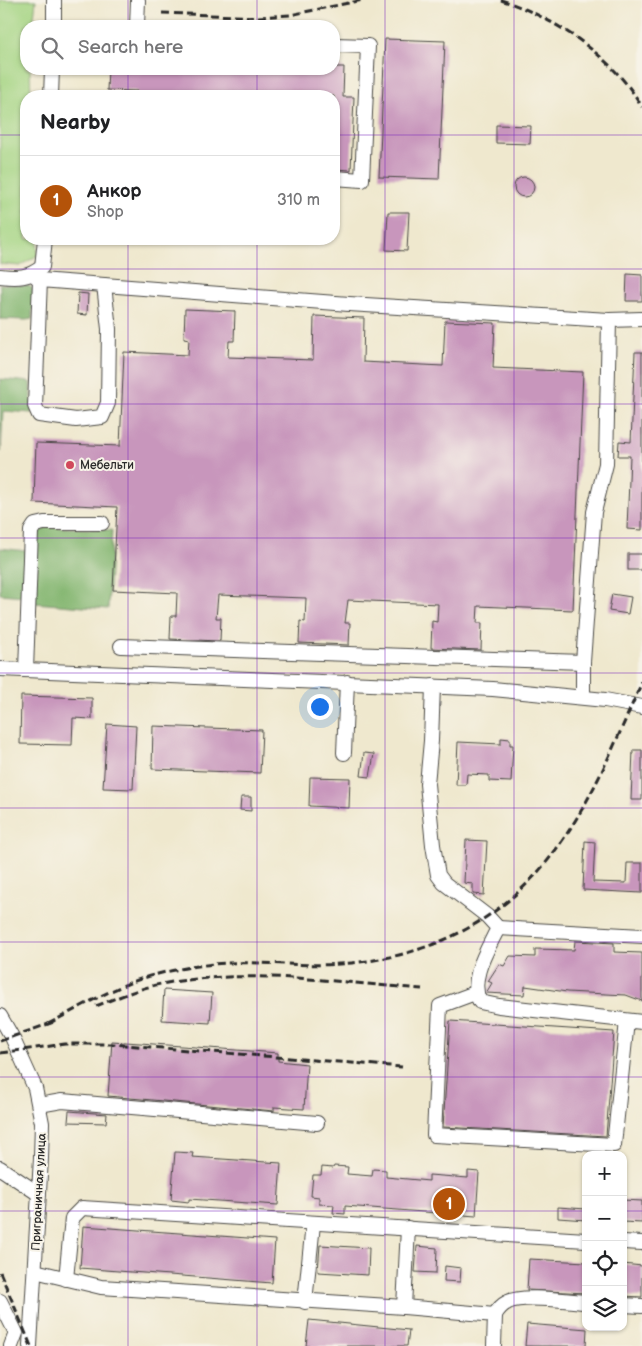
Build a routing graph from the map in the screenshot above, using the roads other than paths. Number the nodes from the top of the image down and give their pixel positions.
1 (54, 0) edge
2 (138, 0) edge
3 (54, 20) edge
4 (137, 20) edge
5 (340, 45) edge
6 (52, 75) edge
7 (51, 90) edge
8 (340, 178) edge
9 (44, 245) edge
10 (0, 276) edge
11 (37, 277) junction
12 (104, 285) junction
13 (642, 319) edge
14 (609, 320) junction
15 (102, 523) dead end
16 (121, 646) dead end
17 (583, 662) junction
18 (0, 669) edge
19 (26, 670) junction
20 (347, 682) junction
21 (434, 686) junction
22 (583, 697) junction
23 (642, 707) edge
24 (344, 754) dead end
25 (498, 928) junction
26 (642, 936) edge
27 (475, 993) junction
28 (0, 1016) edge
29 (627, 1021) junction
30 (642, 1022) edge
31 (39, 1106) junction
32 (317, 1123) dead end
33 (0, 1168) edge
34 (39, 1194) junction
35 (313, 1224) junction
36 (408, 1228) junction
37 (582, 1240) edge
38 (627, 1242) edge
39 (642, 1243) edge
40 (35, 1271) junction
41 (66, 1279) junction
42 (305, 1302) junction
43 (582, 1302) edge
44 (627, 1305) edge
45 (642, 1306) edge
46 (404, 1307) junction
47 (2, 1309) edge
48 (495, 1315) junction
49 (32, 1343) edge
50 (11, 1346) edge
51 (494, 1346) edge

1 - 3 street
2 - 4 street
5 - 8 street
6 - 7 street
9 - 11 street
10 - 11 street
11 - 12 street
11 - 12 street
12 - 14 street
13 - 14 street
14 - 17 street
15 - 19 street
16 - 17 street
17 - 22 street
18 - 19 street
19 - 20 street
20 - 21 street
20 - 24 street
21 - 22 street
21 - 25 street
22 - 23 street
25 - 26 street
25 - 27 street
27 - 29 street
27 - 29 street
28 - 31 street, Приграничная улица
29 - 30 street
31 - 32 street
31 - 34 street, Приграничная улица
33 - 34 street
34 - 40 street, Приграничная улица
35 - 36 street
35 - 41 street
35 - 42 street
36 - 37 street
36 - 46 street
38 - 39 street
40 - 41 street
40 - 49 street, Приграничная улица
41 - 42 street
42 - 46 street
43 - 48 street
44 - 45 street
46 - 48 street
47 - 50 street
48 - 51 street

